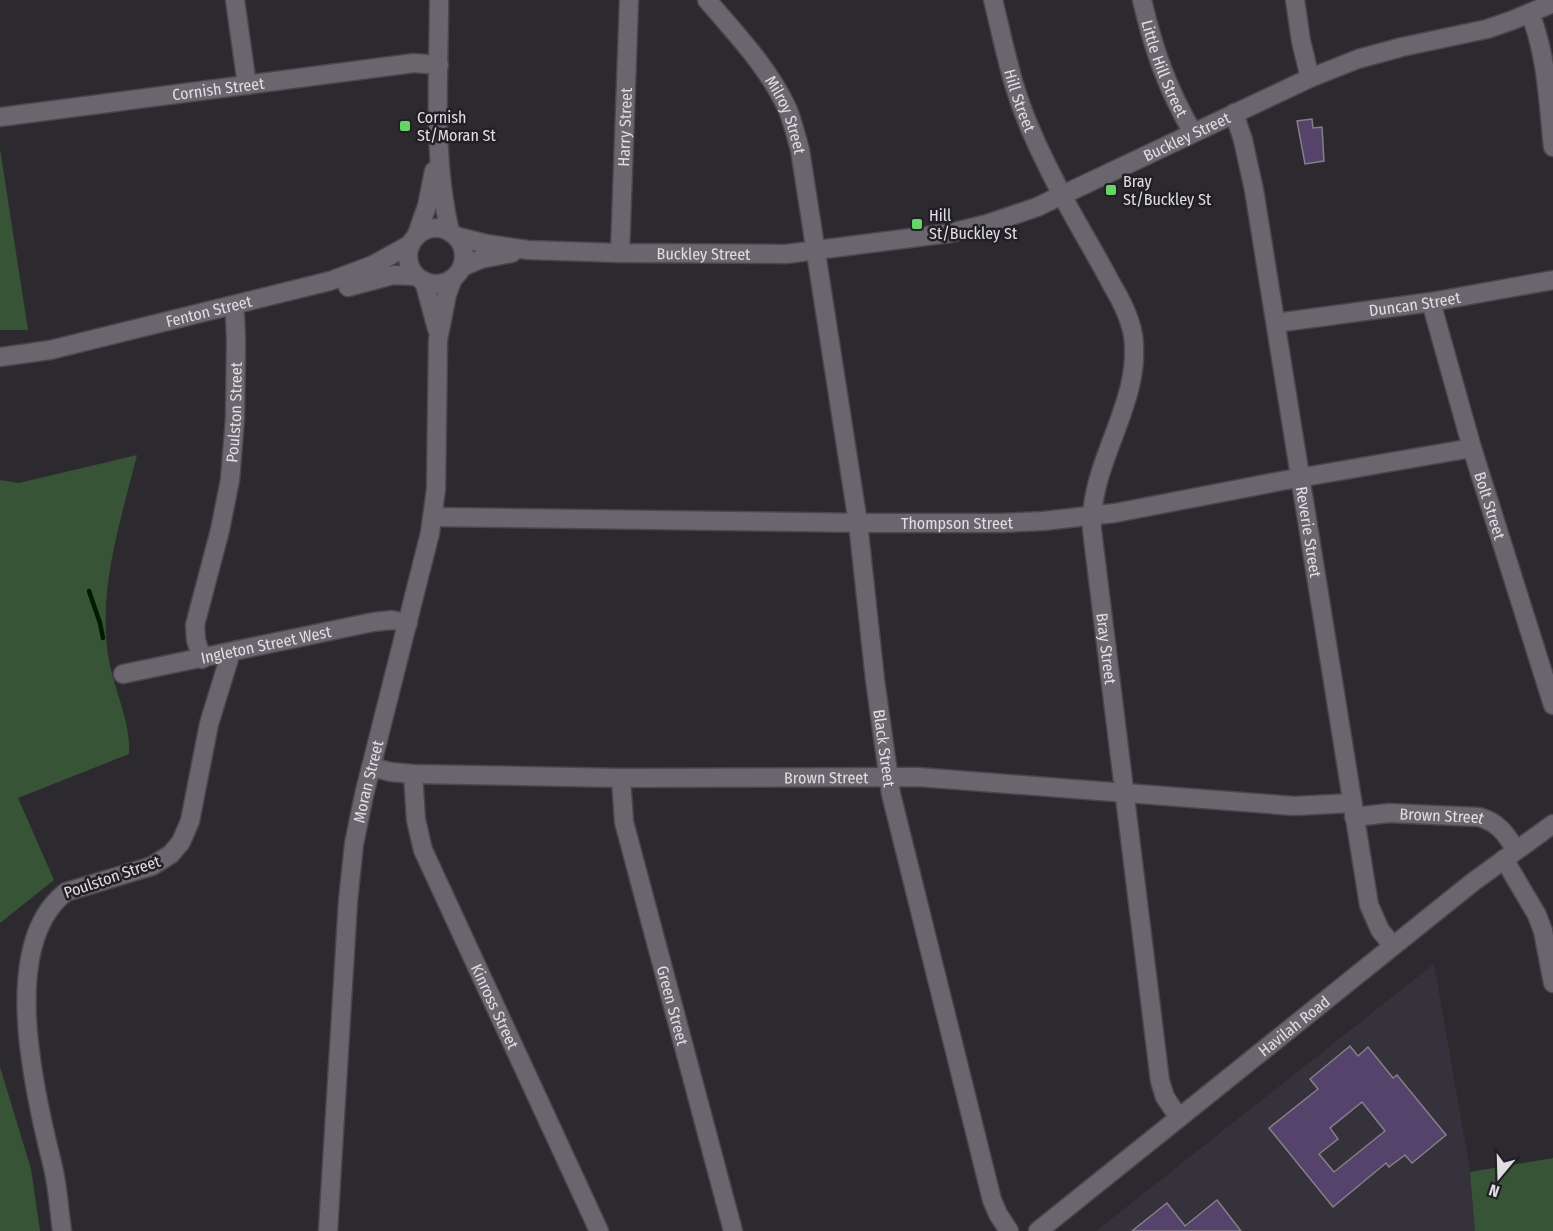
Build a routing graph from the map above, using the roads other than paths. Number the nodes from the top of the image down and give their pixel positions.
1 (235, 0) edge
2 (439, 0) edge
3 (628, 0) edge
4 (707, 0) edge
5 (993, 0) edge
6 (1142, 0) edge
7 (1295, 0) edge
8 (1553, 3) edge
9 (1530, 13) junction
10 (438, 65) junction
11 (1310, 78) junction
12 (248, 85) junction
13 (1234, 113) junction
14 (0, 117) edge
15 (1193, 133) junction
16 (1553, 147) edge
17 (438, 155) junction
18 (1062, 195) junction
19 (452, 234) junction
20 (414, 240) junction
21 (528, 250) junction
22 (816, 251) junction
23 (620, 253) junction
24 (458, 273) junction
25 (420, 279) junction
26 (1553, 280) edge
27 (1431, 302) junction
28 (233, 311) junction
29 (1276, 323) junction
30 (438, 340) junction
31 (0, 357) edge
32 (0, 368) edge
33 (1472, 448) junction
34 (1300, 478) junction
35 (1091, 516) junction
36 (433, 517) junction
37 (858, 523) junction
38 (408, 623) junction
39 (231, 652) junction
40 (202, 659) junction
41 (123, 674) dead end
42 (1553, 705) edge
43 (371, 767) junction
44 (413, 774) junction
45 (888, 777) junction
46 (621, 778) junction
47 (1124, 792) junction
48 (1353, 810) junction
49 (1553, 824) edge
50 (1510, 855) junction
51 (23, 926) dead end
52 (1393, 946) junction
53 (1553, 983) edge
54 (11, 1030) dead end
55 (1179, 1118) junction
56 (62, 1231) edge
57 (327, 1231) edge
58 (600, 1231) edge
59 (733, 1231) edge
60 (1010, 1231) edge
61 (1038, 1231) edge

1 - 12 street
2 - 10 street
3 - 23 street, Harry Street
4 - 22 street, Milroy Street
5 - 18 street, Hill Street
6 - 15 street, Little Hill Street
7 - 11 street
8 - 9 street, Buckley Street
9 - 11 street, Buckley Street
9 - 16 street
10 - 12 street, Cornish Street
10 - 17 street
11 - 13 street, Buckley Street
12 - 14 street, Cornish Street
13 - 15 street, Buckley Street
13 - 29 street, Reverie Street
15 - 18 street, Buckley Street
17 - 19 street
17 - 20 street
18 - 22 street, Buckley Street
18 - 35 street, Bray Street
19 - 20 street
19 - 21 street, Buckley Street
19 - 24 street
20 - 25 street
20 - 28 street, Fenton Street
21 - 23 street, Buckley Street
21 - 24 street, Buckley Street
22 - 23 street, Buckley Street
22 - 37 street, Black Street
24 - 25 street
24 - 30 street, Moran Street
25 - 28 street, Fenton Street
25 - 30 street, Moran Street
26 - 27 street, Duncan Street
27 - 29 street, Duncan Street
27 - 33 street, Bolt Street
28 - 31 street, Fenton Street
28 - 32 street, Fenton Street
28 - 40 street, Poulston Street
29 - 34 street, Reverie Street
30 - 36 street, Moran Street
33 - 34 street, Thompson Street
33 - 42 street, Bolt Street
34 - 35 street, Thompson Street
34 - 48 street, Reverie Street
35 - 37 street, Thompson Street
35 - 47 street, Bray Street
36 - 37 street, Thompson Street
36 - 38 street, Moran Street
37 - 45 street, Black Street
38 - 39 street, Ingleton Street West
38 - 43 street, Moran Street
39 - 40 street, Ingleton Street West
39 - 51 street, Poulston Street
40 - 41 street, Ingleton Street West
43 - 44 street, Brown Street
43 - 57 street, Moran Street
44 - 46 street, Brown Street
44 - 58 street, Kinross Street
45 - 46 street, Brown Street
45 - 47 street, Brown Street
45 - 60 street, Black Street
46 - 59 street, Green Street
47 - 48 street, Brown Street
47 - 55 street, Bray Street
48 - 50 street, Brown Street
48 - 52 street, Reverie Street
49 - 50 street, Havilah Road
50 - 52 street, Havilah Road
50 - 53 street, Brown Street
52 - 55 street, Havilah Road
54 - 56 street
55 - 61 street, Havilah Road

